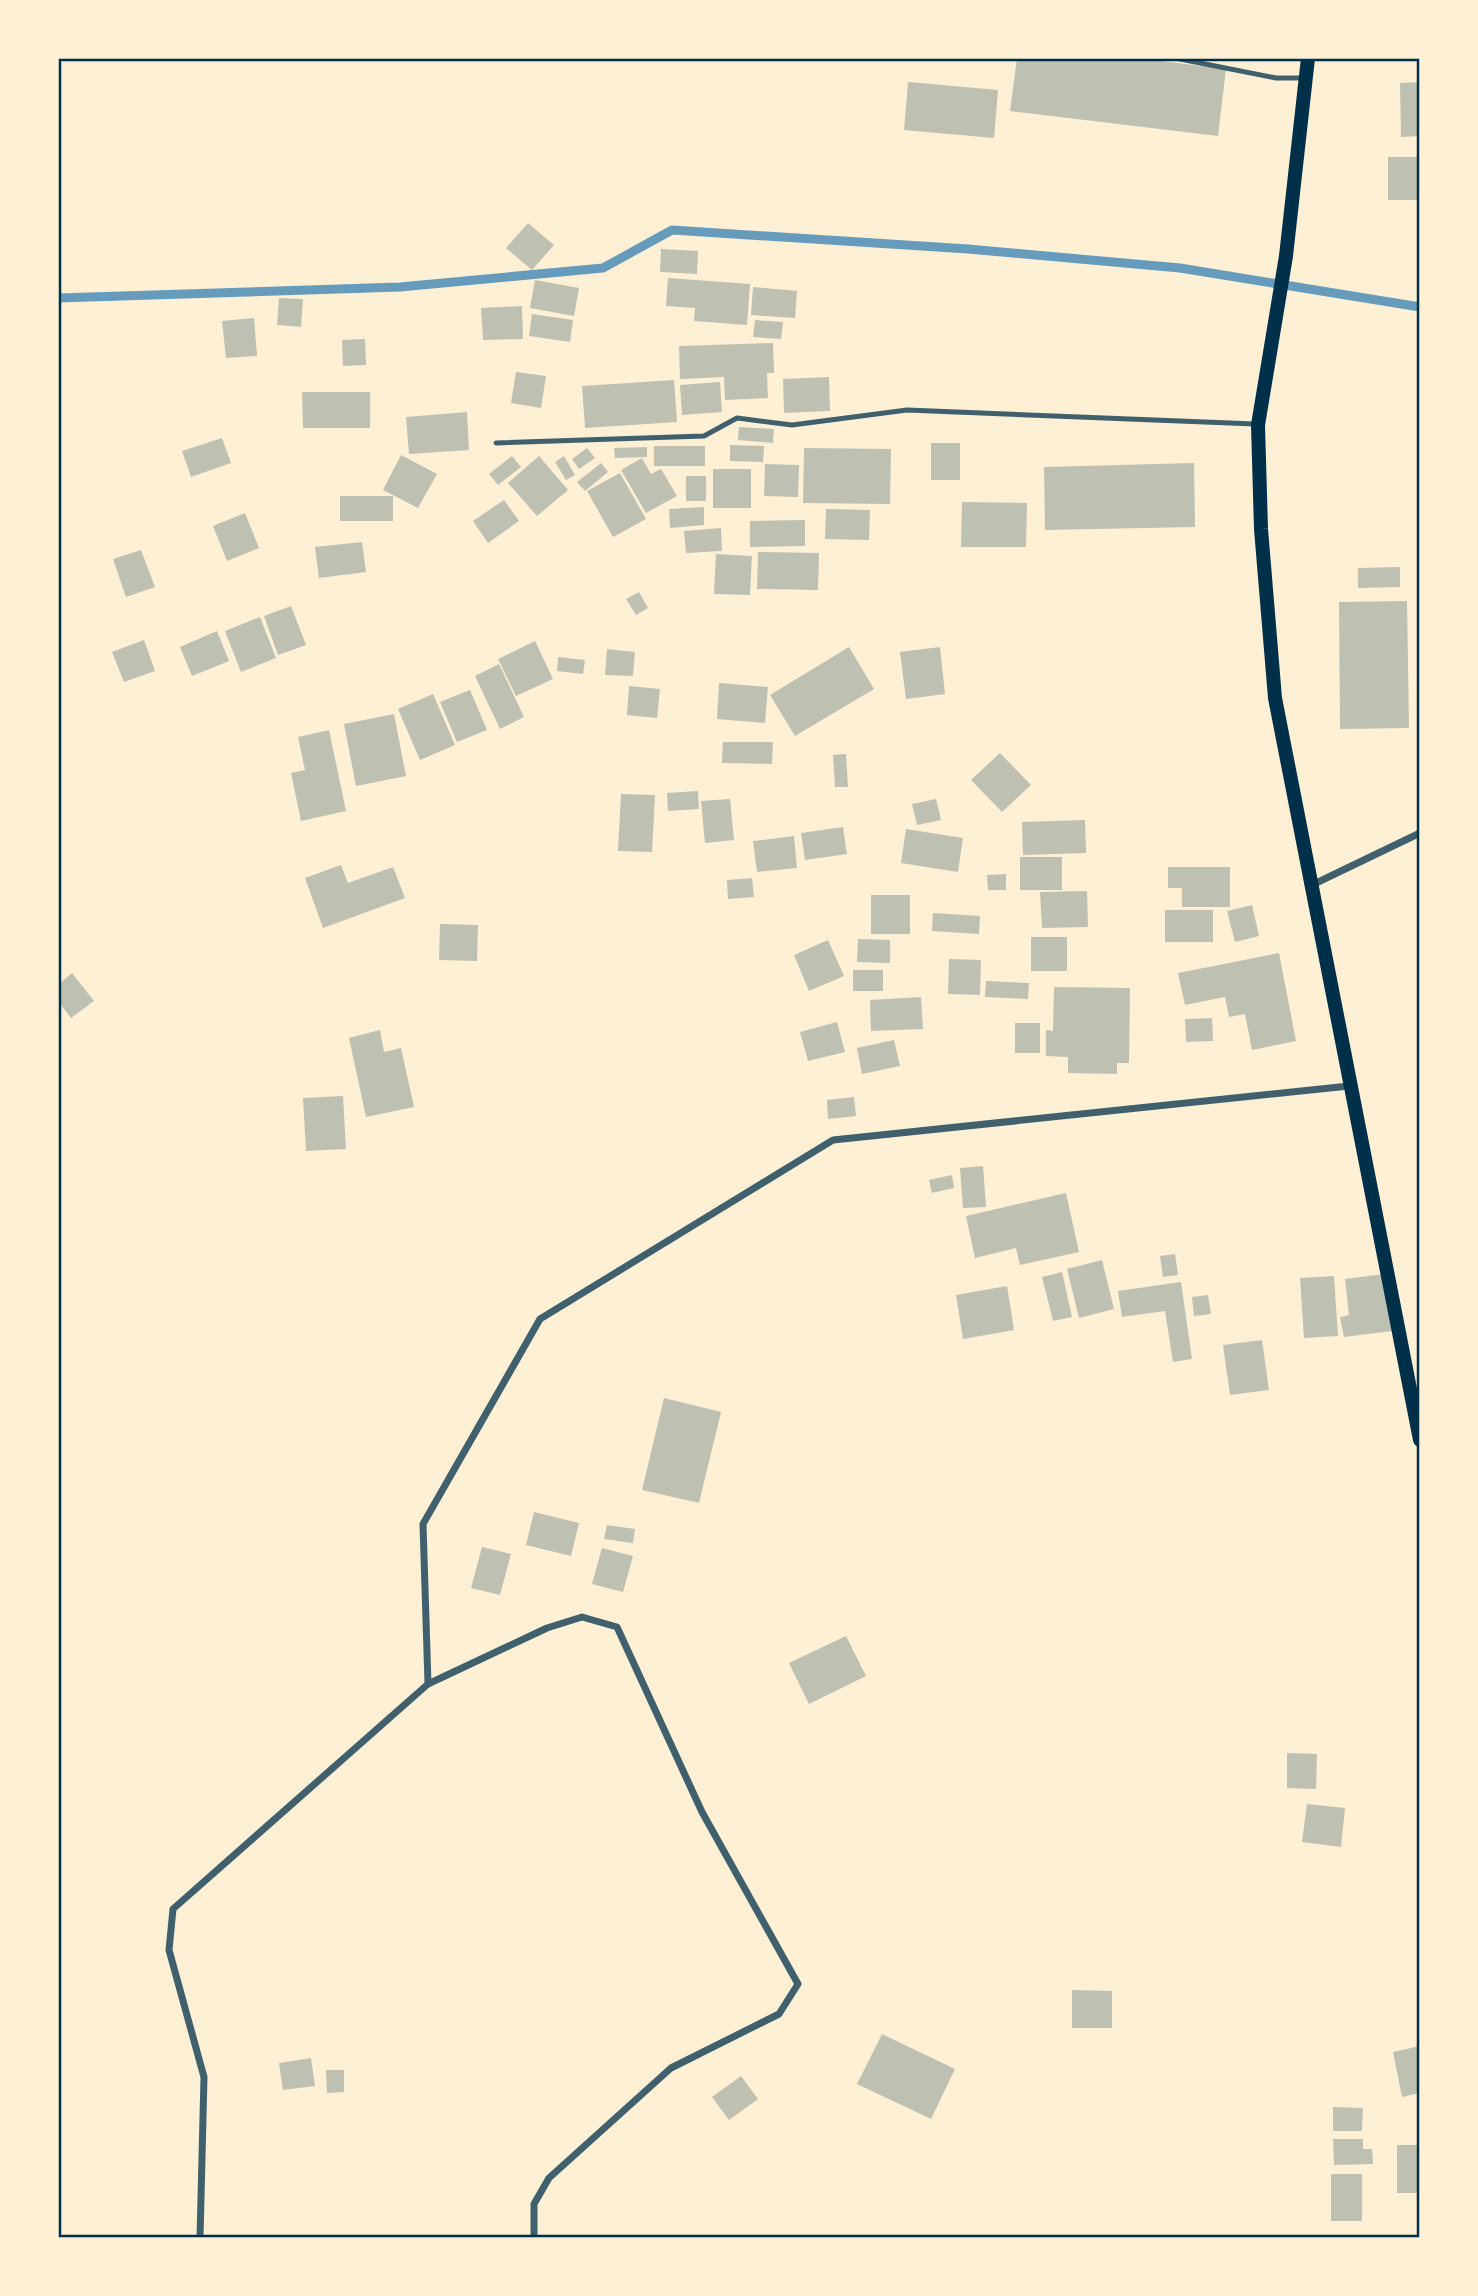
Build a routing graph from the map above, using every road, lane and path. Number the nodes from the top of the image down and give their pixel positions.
1 (1175, 58) edge
2 (1308, 58) edge
3 (1306, 78) junction
4 (1258, 425) junction
5 (496, 443) dead end
6 (1420, 833) edge
7 (1314, 884) junction
8 (1349, 1086) junction
9 (1420, 1440) edge
10 (428, 1684) junction
11 (200, 2238) edge
12 (534, 2238) edge

1 - 3 lane
2 - 3 main road
3 - 4 main road
4 - 5 lane
4 - 7 main road
6 - 7 street
7 - 8 main road
8 - 9 main road
8 - 10 street
10 - 11 street
10 - 12 street

